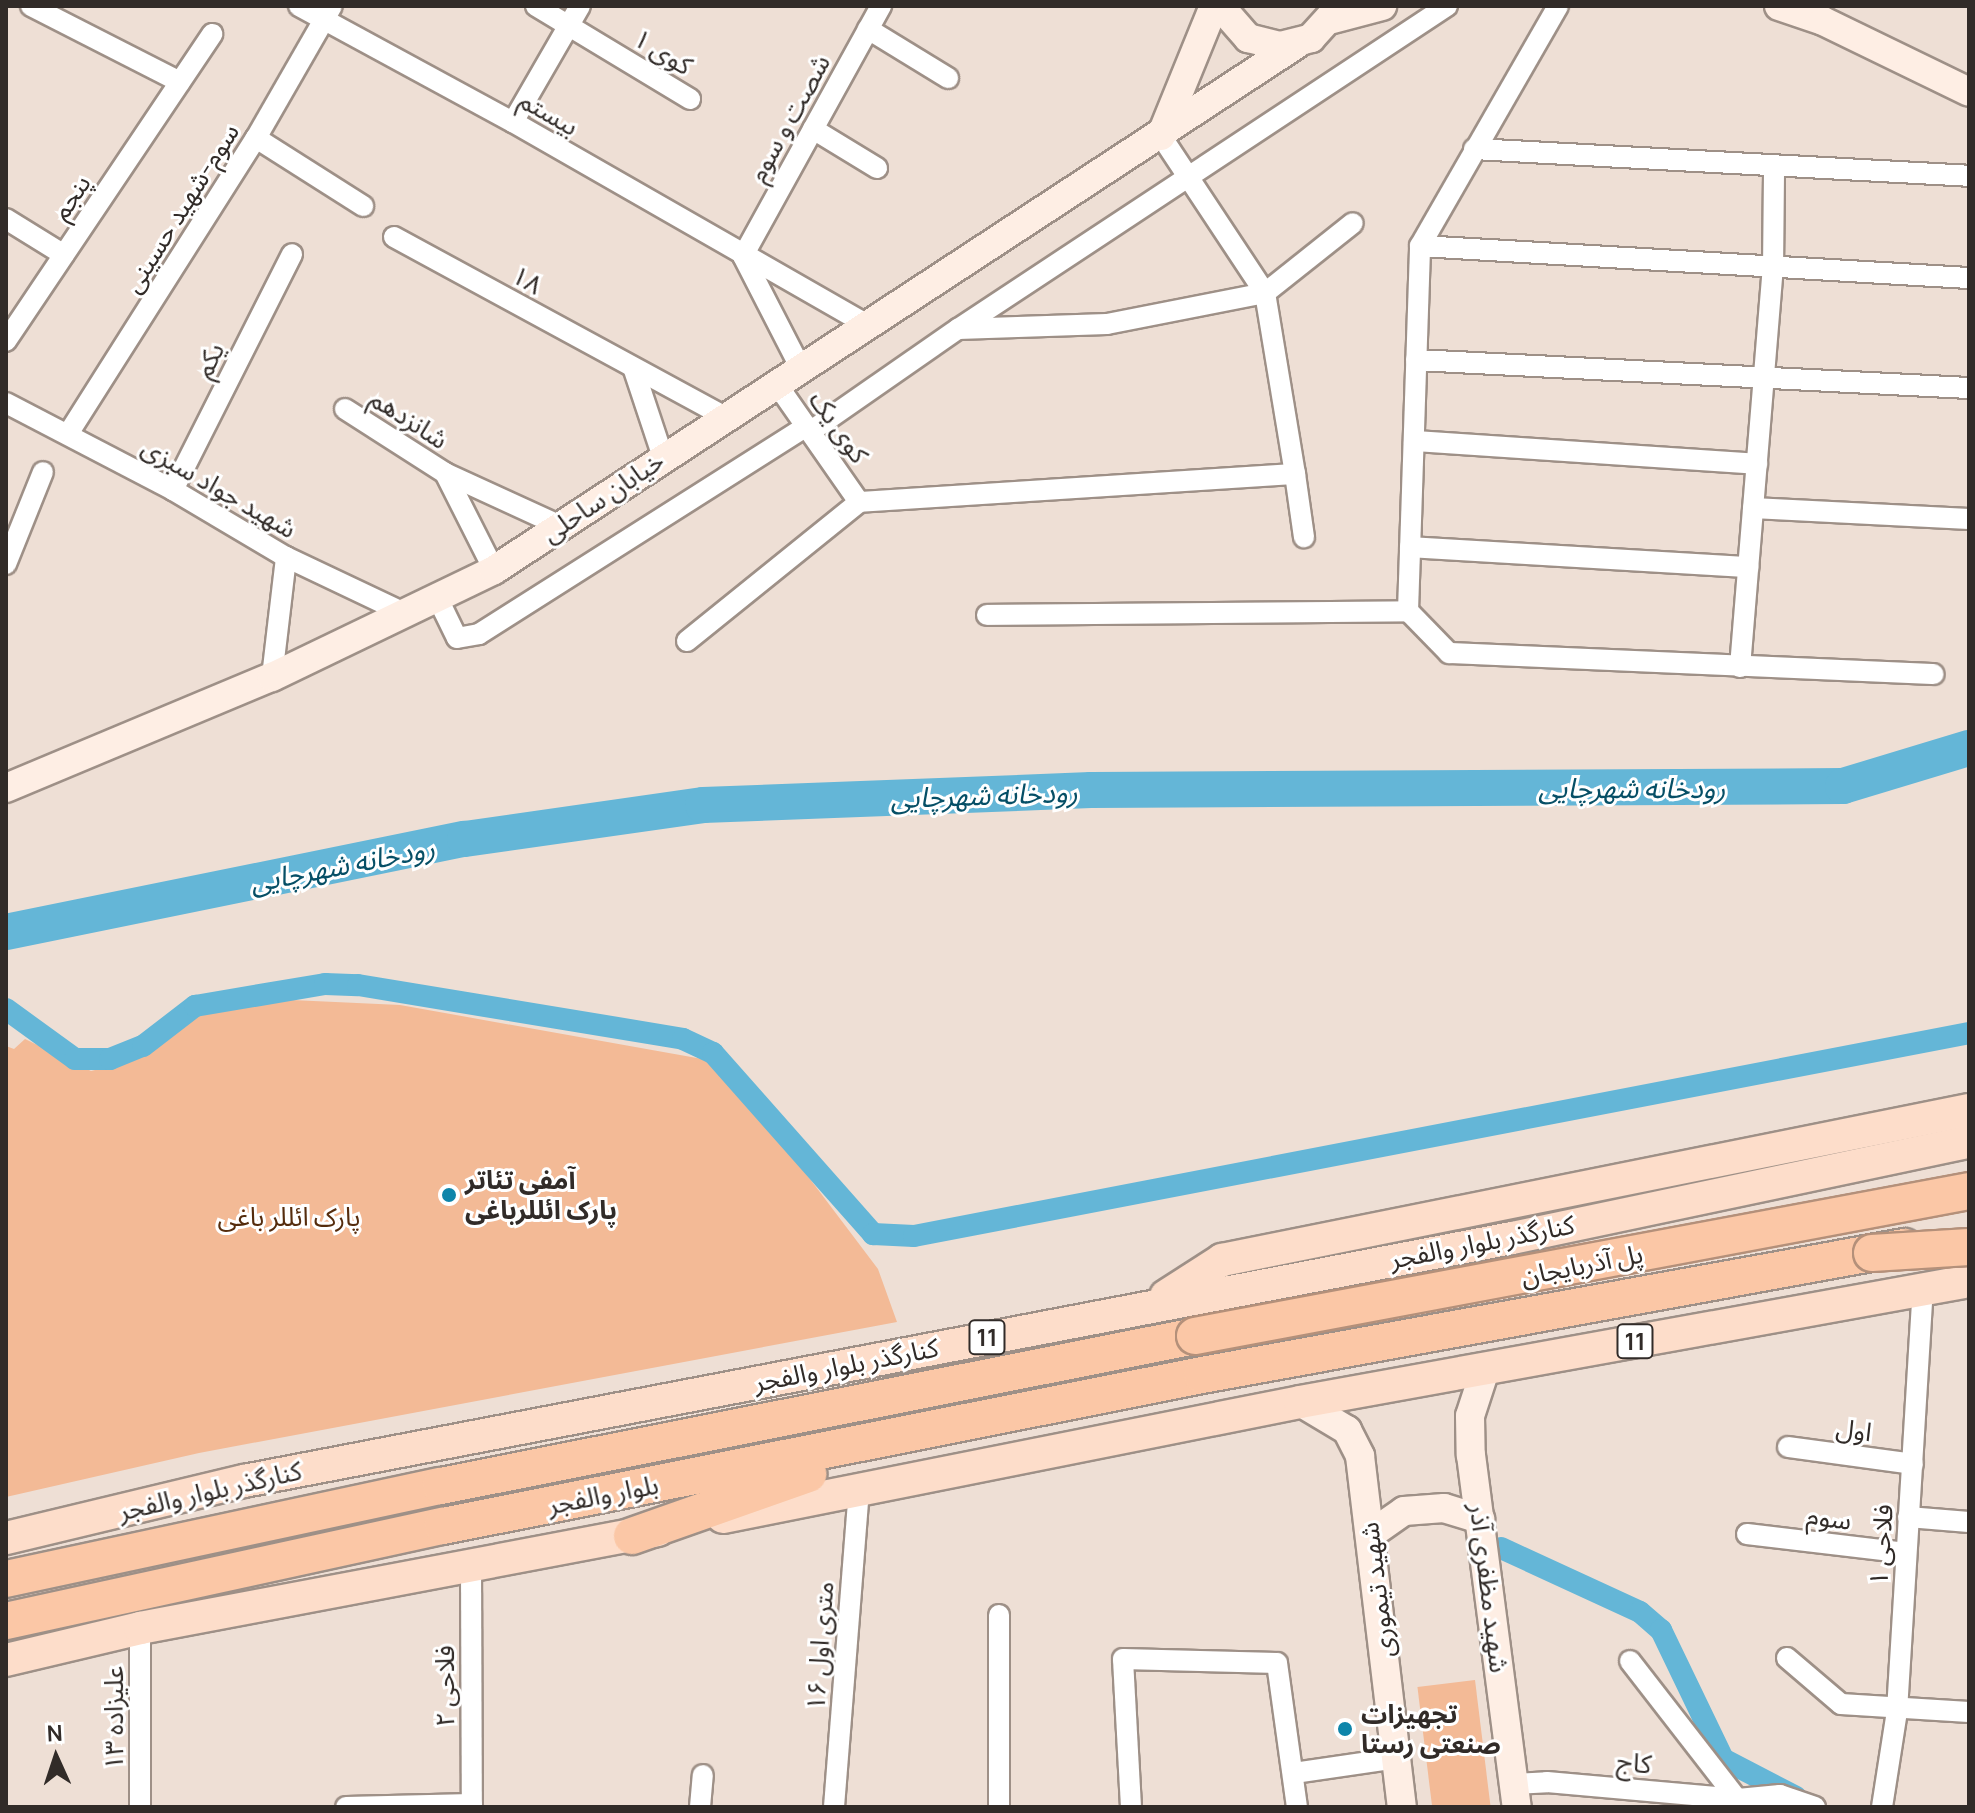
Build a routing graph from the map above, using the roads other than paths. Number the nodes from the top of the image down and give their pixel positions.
1 (31, 6) edge
2 (299, 6) edge
3 (536, 6) edge
4 (580, 6) edge
5 (881, 6) edge
6 (1214, 6) edge
7 (1220, 6) edge
8 (1382, 6) edge
9 (1447, 6) edge
10 (1558, 6) edge
11 (1779, 6) edge
12 (329, 13) edge
13 (1336, 13) edge
14 (569, 26) junction
15 (868, 29) junction
16 (212, 34) dead end
17 (1297, 44) junction
18 (948, 78) dead end
19 (180, 82) junction
20 (1969, 92) edge
21 (690, 99) dead end
22 (513, 122) junction
23 (813, 129) junction
24 (1161, 136) junction
25 (256, 138) junction
26 (1474, 149) junction
27 (1774, 165) junction
28 (877, 168) dead end
29 (1187, 175) junction
30 (1969, 176) edge
31 (363, 206) dead end
32 (6, 219) edge
33 (1353, 223) dead end
34 (394, 237) dead end
35 (1420, 246) junction
36 (292, 254) dead end
37 (64, 255) junction
38 (743, 256) junction
39 (1773, 269) junction
40 (1969, 278) edge
41 (1265, 293) junction
42 (866, 324) junction
43 (958, 329) junction
44 (6, 341) edge
45 (1416, 360) junction
46 (634, 370) junction
47 (788, 375) junction
48 (1764, 377) junction
49 (1969, 388) edge
50 (6, 403) edge
51 (345, 409) dead end
52 (723, 416) junction
53 (809, 428) junction
54 (68, 434) junction
55 (1414, 441) junction
56 (663, 457) junction
57 (1757, 464) junction
58 (43, 472) dead end
59 (445, 473) junction
60 (1295, 474) junction
61 (173, 490) junction
62 (859, 502) junction
63 (1753, 508) junction
64 (1969, 519) edge
65 (561, 526) junction
66 (1304, 537) dead end
67 (1410, 547) junction
68 (286, 557) junction
69 (6, 564) edge
70 (1748, 567) junction
71 (494, 570) junction
72 (438, 599) junction
73 (1408, 611) junction
74 (408, 615) junction
75 (987, 615) dead end
76 (687, 641) dead end
77 (1740, 667) junction
78 (1934, 674) dead end
79 (272, 677) junction
80 (6, 788) edge
81 (1969, 1110) edge
82 (1969, 1142) edge
83 (1908, 1154) junction
84 (1969, 1193) edge
85 (1969, 1236) edge
86 (1969, 1247) edge
87 (1872, 1253) junction
88 (1969, 1281) edge
89 (1923, 1287) junction
90 (1154, 1304) junction
91 (1032, 1328) junction
92 (1195, 1336) joint
93 (1485, 1370) junction
94 (1202, 1375) joint
95 (1300, 1402) junction
96 (774, 1422) junction
97 (931, 1432) junction
98 (1788, 1447) dead end
99 (1913, 1464) junction
100 (859, 1489) junction
101 (1908, 1517) junction
102 (1480, 1519) junction
103 (1969, 1522) edge
104 (1371, 1534) junction
105 (1747, 1534) dead end
106 (632, 1536) junction
107 (6, 1538) edge
108 (1906, 1553) junction
109 (471, 1565) junction
110 (6, 1579) edge
111 (999, 1615) dead end
112 (6, 1621) edge
113 (140, 1628) junction
114 (1787, 1658) dead end
115 (6, 1660) edge
116 (1630, 1661) dead end
117 (1897, 1711) junction
118 (1969, 1712) edge
119 (1397, 1758) junction
120 (1294, 1773) junction
121 (703, 1775) dead end
122 (1516, 1796) edge
123 (1741, 1803) edge
124 (472, 1805) edge
125 (140, 1807) edge
126 (346, 1807) edge
127 (700, 1807) edge
128 (834, 1807) edge
129 (999, 1807) edge
130 (1131, 1807) edge
131 (1297, 1807) edge
132 (1402, 1807) edge
133 (1815, 1807) edge
134 (1882, 1807) edge

1 - 19 street
2 - 12 street, بیستم
3 - 14 street, کوی ۱
4 - 14 street
5 - 15 street, شصت و سوم
6 - 24 street
7 - 17 street
8 - 13 street
9 - 29 street
10 - 26 street
11 - 20 street
12 - 22 street, بیستم
12 - 25 street, سوم-شهید حسینی
13 - 17 street, خیابان ساحلی
14 - 21 street, کوی ۱
14 - 22 street
15 - 18 street
15 - 23 street, شصت و سوم
16 - 19 street, پنجم
17 - 24 street, خیابان ساحلی
19 - 37 street, پنجم
22 - 38 street, بیستم
23 - 28 street
23 - 38 street, شصت و سوم
24 - 29 street
24 - 42 street, خیابان ساحلی
25 - 31 street
25 - 54 street, سوم-شهید حسینی
26 - 27 street
26 - 35 street
27 - 30 street
27 - 39 street
29 - 41 street
29 - 43 street
32 - 37 street
33 - 41 street
34 - 46 street, ۱۸
35 - 39 street
35 - 45 street
36 - 61 street, یکم
37 - 44 street, پنجم
38 - 42 street, بیستم
38 - 47 street, کوی یک
39 - 40 street
39 - 48 street
41 - 43 street
41 - 60 street
42 - 47 street, خیابان ساحلی
43 - 53 street
45 - 48 street
45 - 55 street
46 - 52 street, ۱۸
46 - 56 street
47 - 52 street, خیابان ساحلی
47 - 53 street, کوی یک
48 - 49 street
48 - 57 street
50 - 54 street, شهید جواد سبزی
51 - 59 street, شانزدهم
52 - 56 street, خیابان ساحلی
53 - 62 street, کوی یک
53 - 72 street
54 - 61 street, شهید جواد سبزی
55 - 57 street
55 - 67 street
56 - 65 street, خیابان ساحلی
57 - 63 street
58 - 69 street
59 - 65 street, شانزدهم
59 - 71 street
60 - 62 street
60 - 66 street
61 - 68 street, شهید جواد سبزی
62 - 76 street
63 - 64 street
63 - 70 street
65 - 71 street, خیابان ساحلی
67 - 70 street
67 - 73 street
68 - 74 street, شهید جواد سبزی
68 - 79 street
70 - 77 street
71 - 72 street, خیابان ساحلی
72 - 74 street, خیابان ساحلی
73 - 75 street
73 - 77 street
74 - 79 street, خیابان ساحلی
77 - 78 street
79 - 80 street, خیابان ساحلی
81 - 90 main road
82 - 83 main road, کنارگذر بلوار والفجر / 11
83 - 84 main road
83 - 90 main road, کنارگذر بلوار والفجر / 11
84 - 92 highway, پل آذربایجان, bridge
85 - 87 highway, پل آذربایجان, bridge
85 - 89 main road
86 - 87 highway, bridge
87 - 94 highway, پل آذربایجان
88 - 89 main road, 11
89 - 93 main road, 11
89 - 99 street, فلاحی ۱
90 - 91 main road, کنارگذر بلوار والفجر / 11
91 - 96 main road
91 - 107 main road, کنارگذر بلوار والفجر / 11
92 - 96 highway, بلوار والفجر / 11
93 - 95 main road, 11
93 - 102 street, شهید مظفری آذر
94 - 97 highway, بلوار والفجر
95 - 100 main road
95 - 104 street, شهید تیموری
96 - 110 highway, بلوار والفجر / 11
97 - 106 highway
97 - 112 highway, بلوار والفجر
98 - 99 street, اول
99 - 101 street, فلاحی ۱
100 - 106 main road
100 - 128 street, ۱۶ متری اول
101 - 103 street
101 - 108 street, فلاحی ۱
102 - 104 street
102 - 122 street, شهید مظفری آذر
104 - 119 street, شهید تیموری
105 - 108 street, سوم
106 - 109 main road
108 - 117 street, فلاحی ۱
109 - 113 main road
109 - 124 street, فلاحی ۲
111 - 129 street
113 - 115 main road
113 - 125 street, ۱۳ علیزاده
114 - 117 street
116 - 123 street
117 - 118 street
117 - 134 street, فلاحی ۱
119 - 120 street
119 - 132 street, شهید تیموری
120 - 130 street
120 - 131 street
121 - 127 street
122 - 123 street, کاج
123 - 133 street, کاج
124 - 126 street

